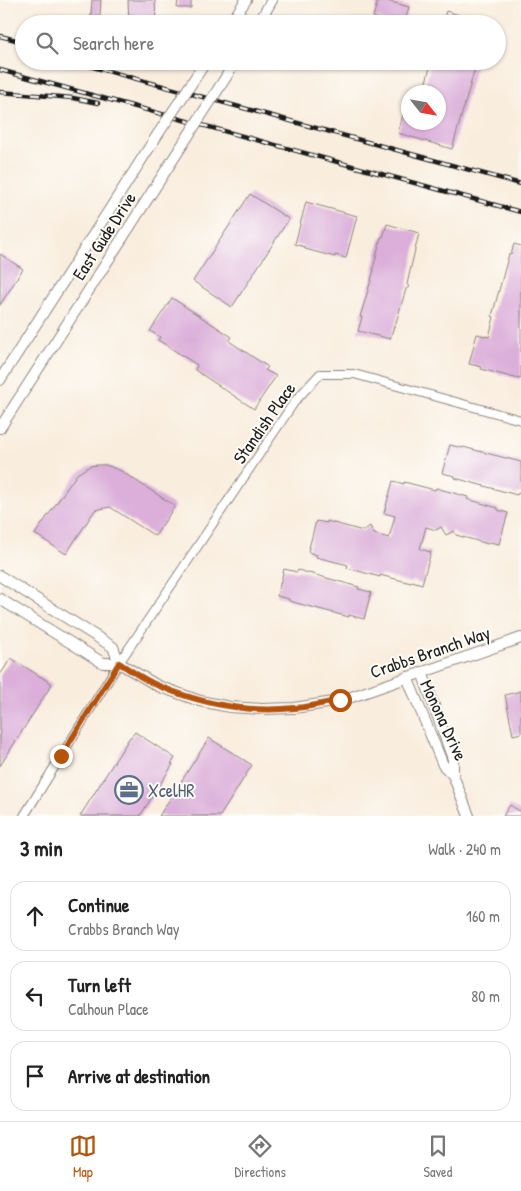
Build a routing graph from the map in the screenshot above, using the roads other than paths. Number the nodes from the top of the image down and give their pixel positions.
1 (246, 0) edge
2 (272, 0) edge
3 (236, 15) edge
4 (263, 15) edge
5 (200, 70) edge
6 (230, 70) edge
7 (0, 380) edge
8 (521, 420) edge
9 (0, 428) edge
10 (0, 576) edge
11 (0, 599) edge
12 (521, 638) edge
13 (119, 663) junction
14 (422, 672) junction
15 (407, 677) junction
16 (453, 775) junction
17 (24, 816) edge
18 (469, 816) edge

1 - 3 street
2 - 4 street
5 - 7 street, East Gude Drive, bridge
6 - 9 street, East Gude Drive, bridge
8 - 13 street, Standish Place
10 - 13 street, Crabbs Branch Way
11 - 13 street, Crabbs Branch Way
12 - 14 street, Crabbs Branch Way
13 - 15 street, Crabbs Branch Way
13 - 17 street, Standish Place
14 - 15 street, Crabbs Branch Way
14 - 16 street, Monona Drive
15 - 16 street, Monona Drive
16 - 18 street, Monona Drive

